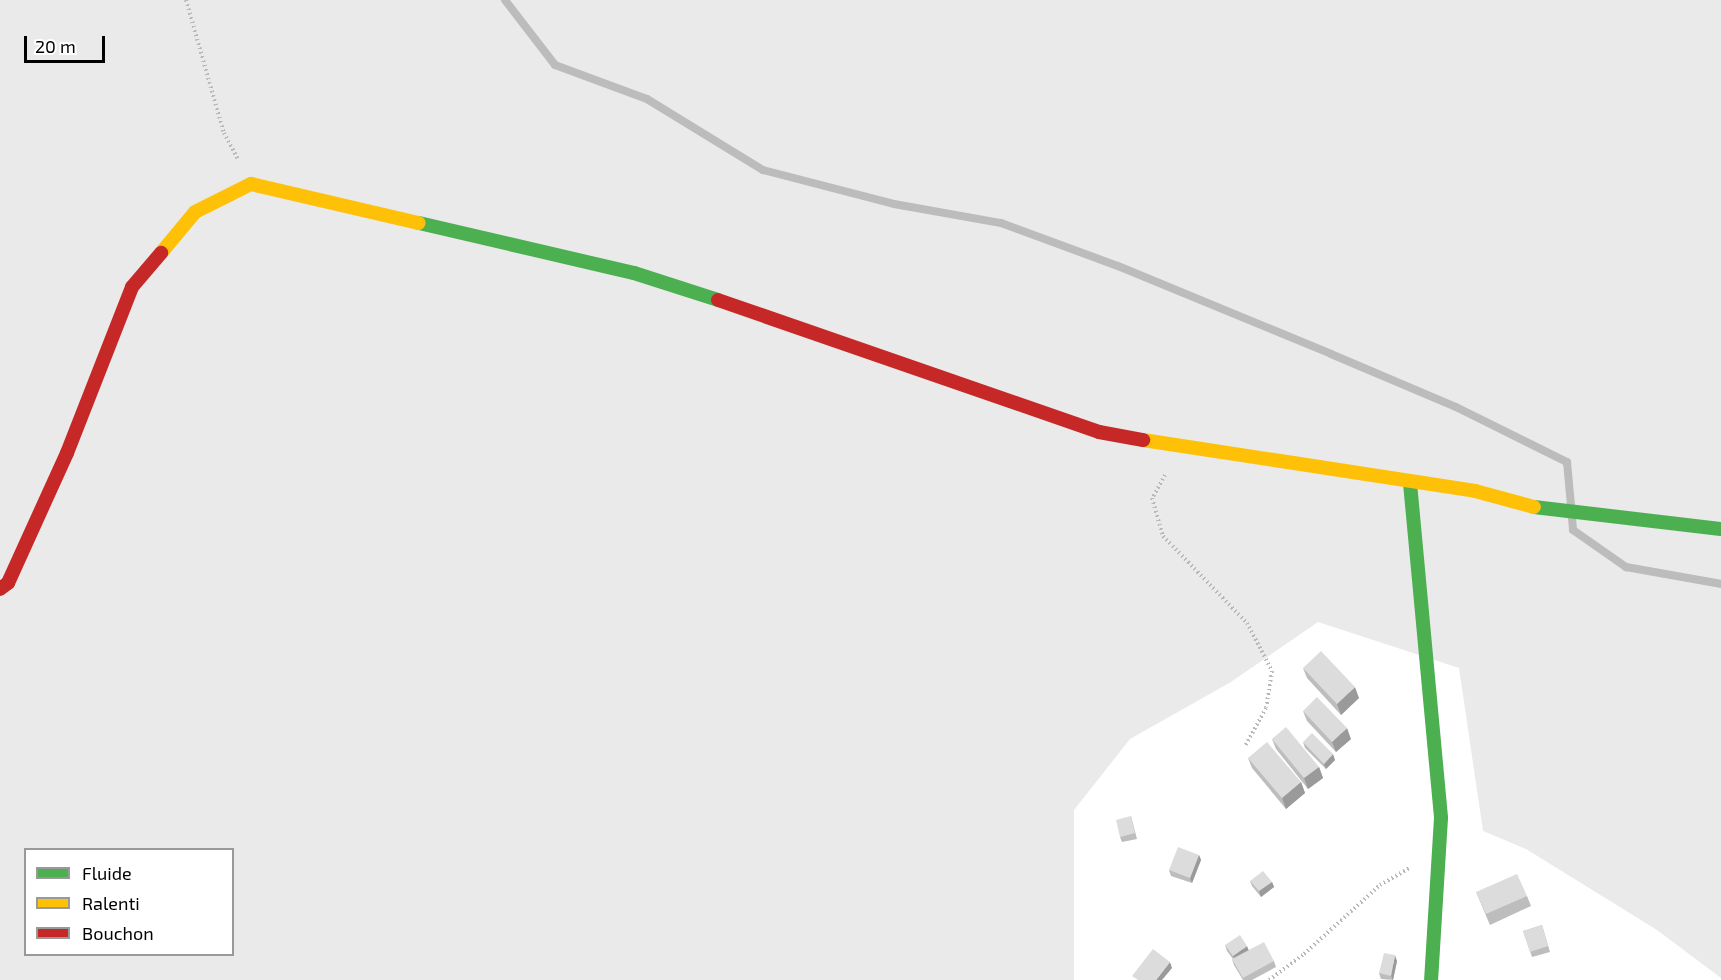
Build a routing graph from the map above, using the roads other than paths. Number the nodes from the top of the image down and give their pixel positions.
1 (1410, 483) junction
2 (1721, 530) edge
3 (0, 589) edge
4 (1431, 980) edge

1 - 2 street
1 - 3 street
1 - 4 street

